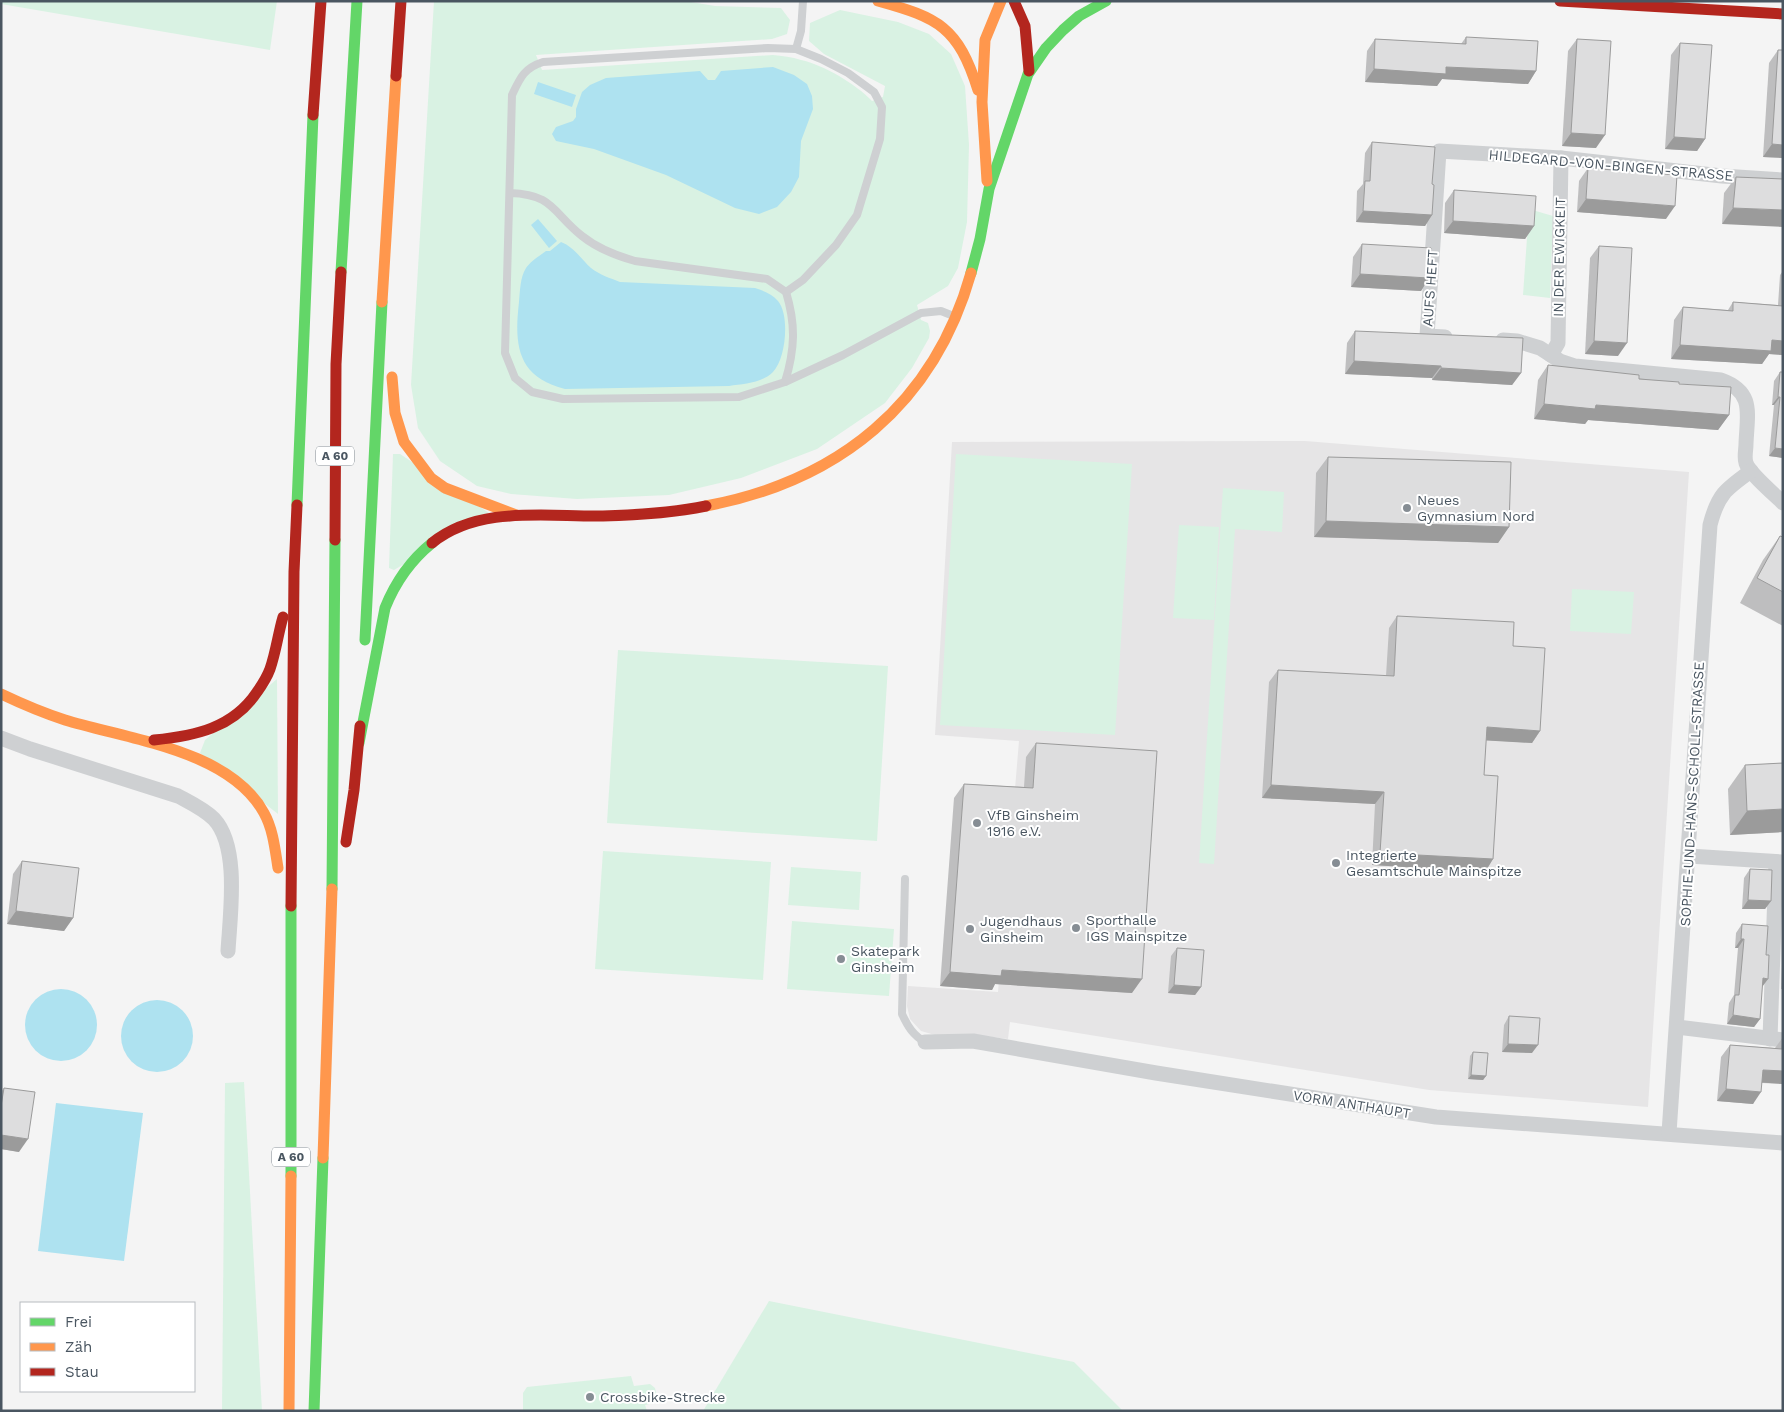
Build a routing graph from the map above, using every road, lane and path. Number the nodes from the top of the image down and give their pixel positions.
1 (321, 1) edge
2 (357, 1) edge
3 (401, 1) edge
4 (803, 1) edge
5 (878, 1) edge
6 (1001, 1) edge
7 (1014, 1) edge
8 (1106, 1) edge
9 (1560, 1) edge
10 (1783, 14) edge
11 (796, 49) junction
12 (1029, 71) junction
13 (982, 102) junction
14 (1439, 151) joint
15 (1561, 158) junction
16 (1783, 180) edge
17 (510, 193) junction
18 (988, 195) junction
19 (383, 284) junction
20 (786, 292) junction
21 (957, 316) junction
22 (1463, 338) edge
23 (1490, 340) edge
24 (1551, 355) junction
25 (785, 382) junction
26 (1751, 471) junction
27 (1783, 503) edge
28 (517, 516) junction
29 (294, 572) junction
30 (1, 694) edge
31 (1, 738) edge
32 (149, 740) junction
33 (359, 743) junction
34 (1689, 856) junction
35 (1780, 862) edge
36 (905, 879) dead end
37 (332, 912) junction
38 (228, 951) dead end
39 (290, 966) junction
40 (1677, 1027) junction
41 (1776, 1039) edge
42 (925, 1042) joint
43 (1669, 1134) junction
44 (1783, 1143) edge
45 (289, 1411) edge
46 (314, 1411) edge

1 - 29 main road, A 60
2 - 37 main road, A 60
3 - 19 main road
4 - 11 lane
5 - 13 main road
6 - 13 main road
7 - 12 main road
8 - 12 main road
9 - 10 main road
11 - 17 lane
11 - 20 lane
12 - 18 main road
13 - 18 main road
14 - 15 street, HILDEGARD-VON-BINGEN-STRASSE
14 - 22 street, AUFS HEFT
15 - 16 street, HILDEGARD-VON-BINGEN-STRASSE
15 - 24 street, IN DER EWIGKEIT
17 - 20 lane
17 - 25 lane
18 - 21 main road
19 - 28 main road
19 - 33 main road
20 - 25 lane
21 - 25 lane
21 - 28 main road
23 - 24 street
24 - 26 street
26 - 27 street
26 - 34 street, SOPHIE-UND-HANS-SCHOLL-STRASSE
28 - 33 main road
29 - 32 main road
29 - 39 main road, A 60
30 - 32 main road
31 - 38 street
32 - 39 main road
33 - 37 main road
34 - 35 street
34 - 40 street, SOPHIE-UND-HANS-SCHOLL-STRASSE
35 - 41 street
36 - 42 lane
37 - 46 main road, A 60
39 - 45 main road, A 60
40 - 41 street
40 - 43 street, SOPHIE-UND-HANS-SCHOLL-STRASSE
42 - 43 street, VORM ANTHAUPT
43 - 44 street, VORM ANTHAUPT

